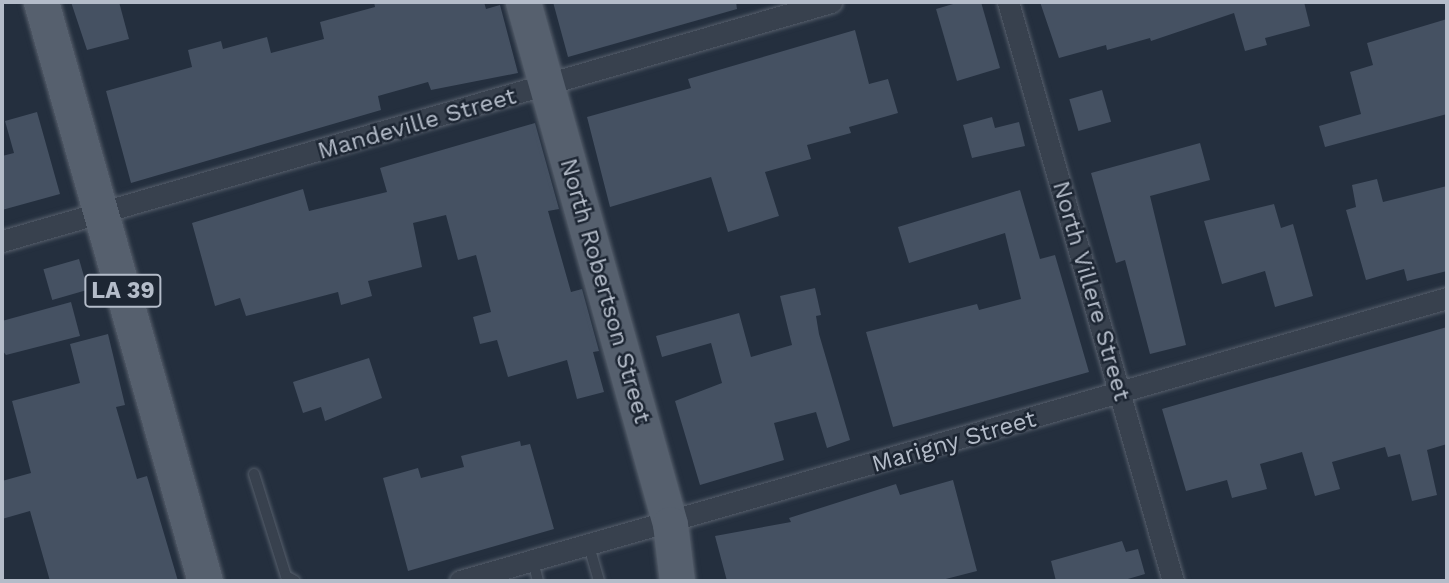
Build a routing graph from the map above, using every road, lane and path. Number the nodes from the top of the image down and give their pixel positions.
1 (41, 2) edge
2 (523, 2) edge
3 (831, 2) edge
4 (1008, 2) edge
5 (548, 87) junction
6 (101, 213) junction
7 (2, 242) edge
8 (1447, 298) edge
9 (1121, 395) junction
10 (254, 474) dead end
11 (670, 524) junction
12 (589, 545) junction
13 (535, 571) edge
14 (489, 577) edge
15 (288, 579) edge
16 (205, 581) edge
17 (460, 581) edge
18 (599, 581) edge
19 (677, 581) edge
20 (687, 581) edge
21 (1173, 581) edge

1 - 6 main road, LA 39
2 - 5 main road, North Robertson Street
3 - 5 street, Mandeville Street
4 - 9 street, North Villere Street
5 - 6 street, Mandeville Street
5 - 11 main road, North Robertson Street
6 - 7 street, Mandeville Street
6 - 16 main road, LA 39
8 - 9 street, Marigny Street
9 - 11 street, Marigny Street
9 - 21 street, North Villere Street
10 - 15 lane
11 - 12 street, Marigny Street
11 - 19 main road
11 - 20 street, North Robertson Street
12 - 13 street, Marigny Street
12 - 18 lane
13 - 14 street, Marigny Street
14 - 17 street, Marigny Street

